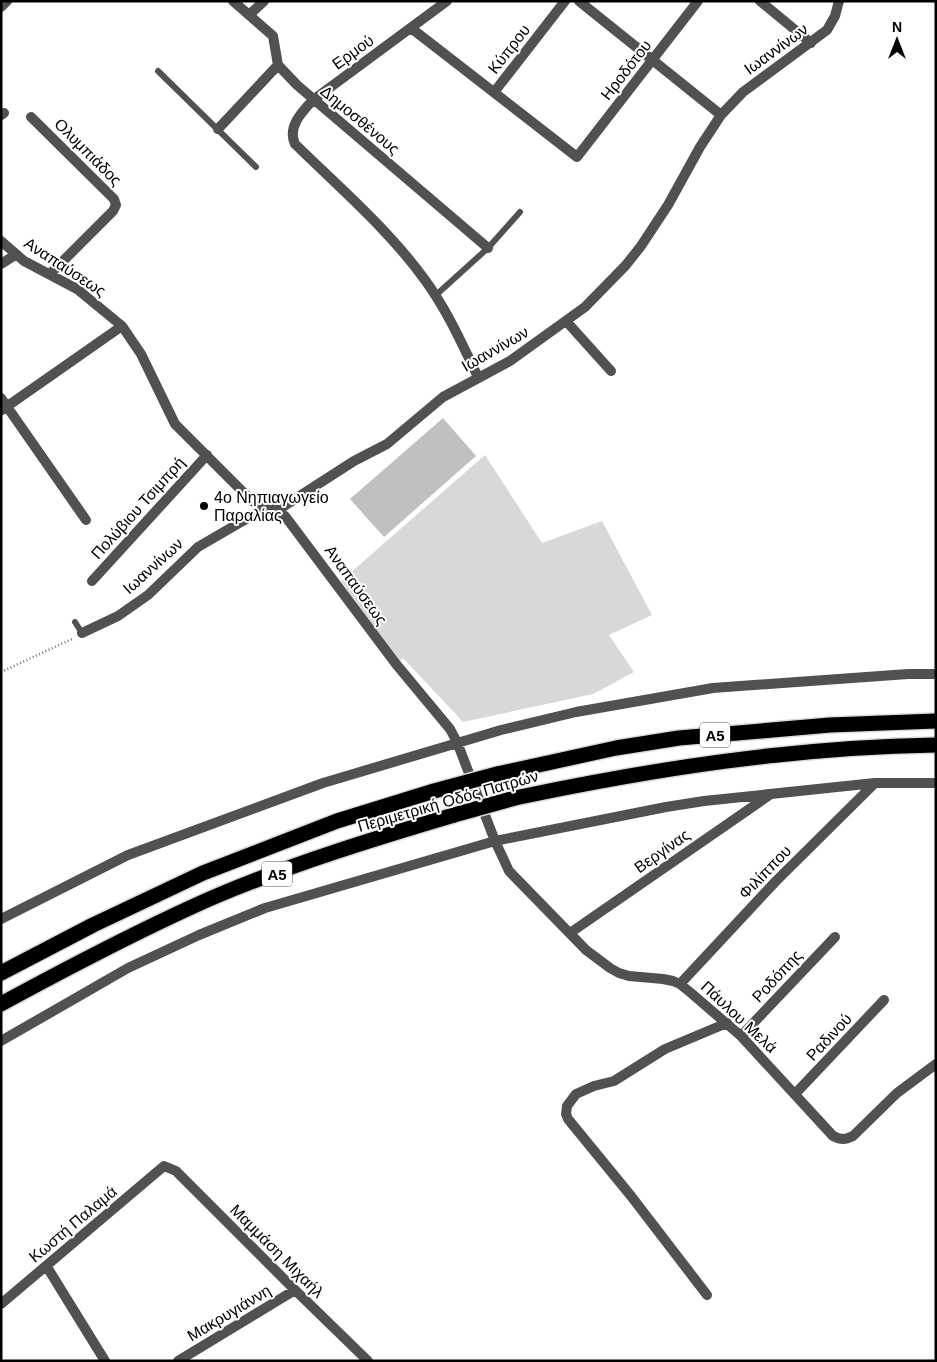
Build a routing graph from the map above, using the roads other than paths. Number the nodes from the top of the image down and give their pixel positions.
1 (7, 1) edge
2 (233, 1) edge
3 (264, 1) edge
4 (448, 1) edge
5 (565, 1) edge
6 (579, 1) edge
7 (698, 1) edge
8 (760, 1) edge
9 (838, 1) edge
10 (1, 7) edge
11 (249, 15) junction
12 (411, 28) junction
13 (811, 43) junction
14 (653, 60) junction
15 (278, 65) junction
16 (158, 71) dead end
17 (495, 91) junction
18 (313, 100) junction
19 (721, 115) junction
20 (31, 117) dead end
21 (218, 129) junction
22 (577, 157) joint
23 (256, 167) dead end
24 (520, 212) dead end
25 (1, 242) edge
26 (488, 248) junction
27 (15, 255) junction
28 (1, 264) edge
29 (50, 274) junction
30 (436, 295) junction
31 (566, 321) junction
32 (122, 326) junction
33 (611, 371) dead end
34 (478, 378) junction
35 (3, 405) edge
36 (207, 455) junction
37 (271, 510) junction
38 (86, 520) dead end
39 (92, 582) dead end
40 (75, 622) dead end
41 (82, 633) joint
42 (936, 674) edge
43 (936, 720) edge
44 (457, 742) junction
45 (936, 745) edge
46 (936, 782) edge
47 (875, 783) junction
48 (772, 794) junction
49 (495, 841) junction
50 (1, 919) edge
51 (570, 934) junction
52 (834, 937) dead end
53 (1, 973) edge
54 (680, 984) junction
55 (884, 1000) dead end
56 (1, 1004) edge
57 (727, 1023) junction
58 (741, 1036) junction
59 (1, 1041) edge
60 (936, 1064) edge
61 (795, 1094) junction
62 (164, 1166) joint
63 (47, 1267) junction
64 (295, 1290) junction
65 (707, 1295) dead end
66 (1, 1304) edge
67 (105, 1361) edge
68 (178, 1361) edge
69 (368, 1361) edge

1 - 10 street
2 - 11 street
3 - 11 street
4 - 12 street, Ερμού
5 - 17 street, Κύπρου
6 - 14 street
7 - 14 street, Ηροδότου
8 - 13 street
9 - 13 street, Ιωαννίνων
11 - 15 street
12 - 17 street, Κύπρου
12 - 18 street, Ερμού
13 - 19 street, Ιωαννίνων
14 - 19 street
14 - 22 street, Ηροδότου
15 - 18 street, Δημοσθένους
15 - 21 street
16 - 21 lane
17 - 22 street, Κύπρου
18 - 26 street, Δημοσθένους
18 - 30 street, Ερμού
19 - 31 street, Ιωαννίνων
20 - 29 street, Ολυμπιάδος
21 - 23 lane
24 - 26 lane
25 - 27 street, Αναπαύσεως
26 - 30 lane
27 - 28 street
27 - 29 street, Αναπαύσεως
29 - 32 street, Αναπαύσεως
30 - 34 street
31 - 33 street
31 - 34 street, Ιωαννίνων
32 - 35 street
32 - 36 street, Αναπαύσεως
34 - 37 street, Ιωαννίνων
35 - 38 street
36 - 37 street, Αναπαύσεως
36 - 39 street, Πολύβιου Τσιμπρή
37 - 41 street, Ιωαννίνων
37 - 44 street, Αναπαύσεως
40 - 41 lane
42 - 44 street
43 - 53 highway, Περιμετρική Οδός Πατρών / Α5, bridge
44 - 49 street, Αναπαύσεως
44 - 50 street
45 - 56 highway, Περιμετρική Οδός Πατρών / Α5, bridge
46 - 47 street
47 - 48 street
47 - 54 street, Φιλίππου
48 - 49 street
48 - 51 street, Βεργίνας
49 - 51 street, Πάυλου Μελά
49 - 59 street
51 - 54 street, Πάυλου Μελά
52 - 58 street, Ροδόπης
54 - 57 street, Πάυλου Μελά
55 - 61 street, Ραδινού
57 - 58 street, Πάυλου Μελά
57 - 65 street
58 - 61 street, Πάυλου Μελά
60 - 61 street, Πάυλου Μελά
62 - 63 street, Κωστή Παλαμά
62 - 64 street, Μαμμάση Μιχαήλ
63 - 66 street, Κωστή Παλαμά
63 - 67 street
64 - 68 street, Μακρυγιάννη
64 - 69 street, Μαμμάση Μιχαήλ

